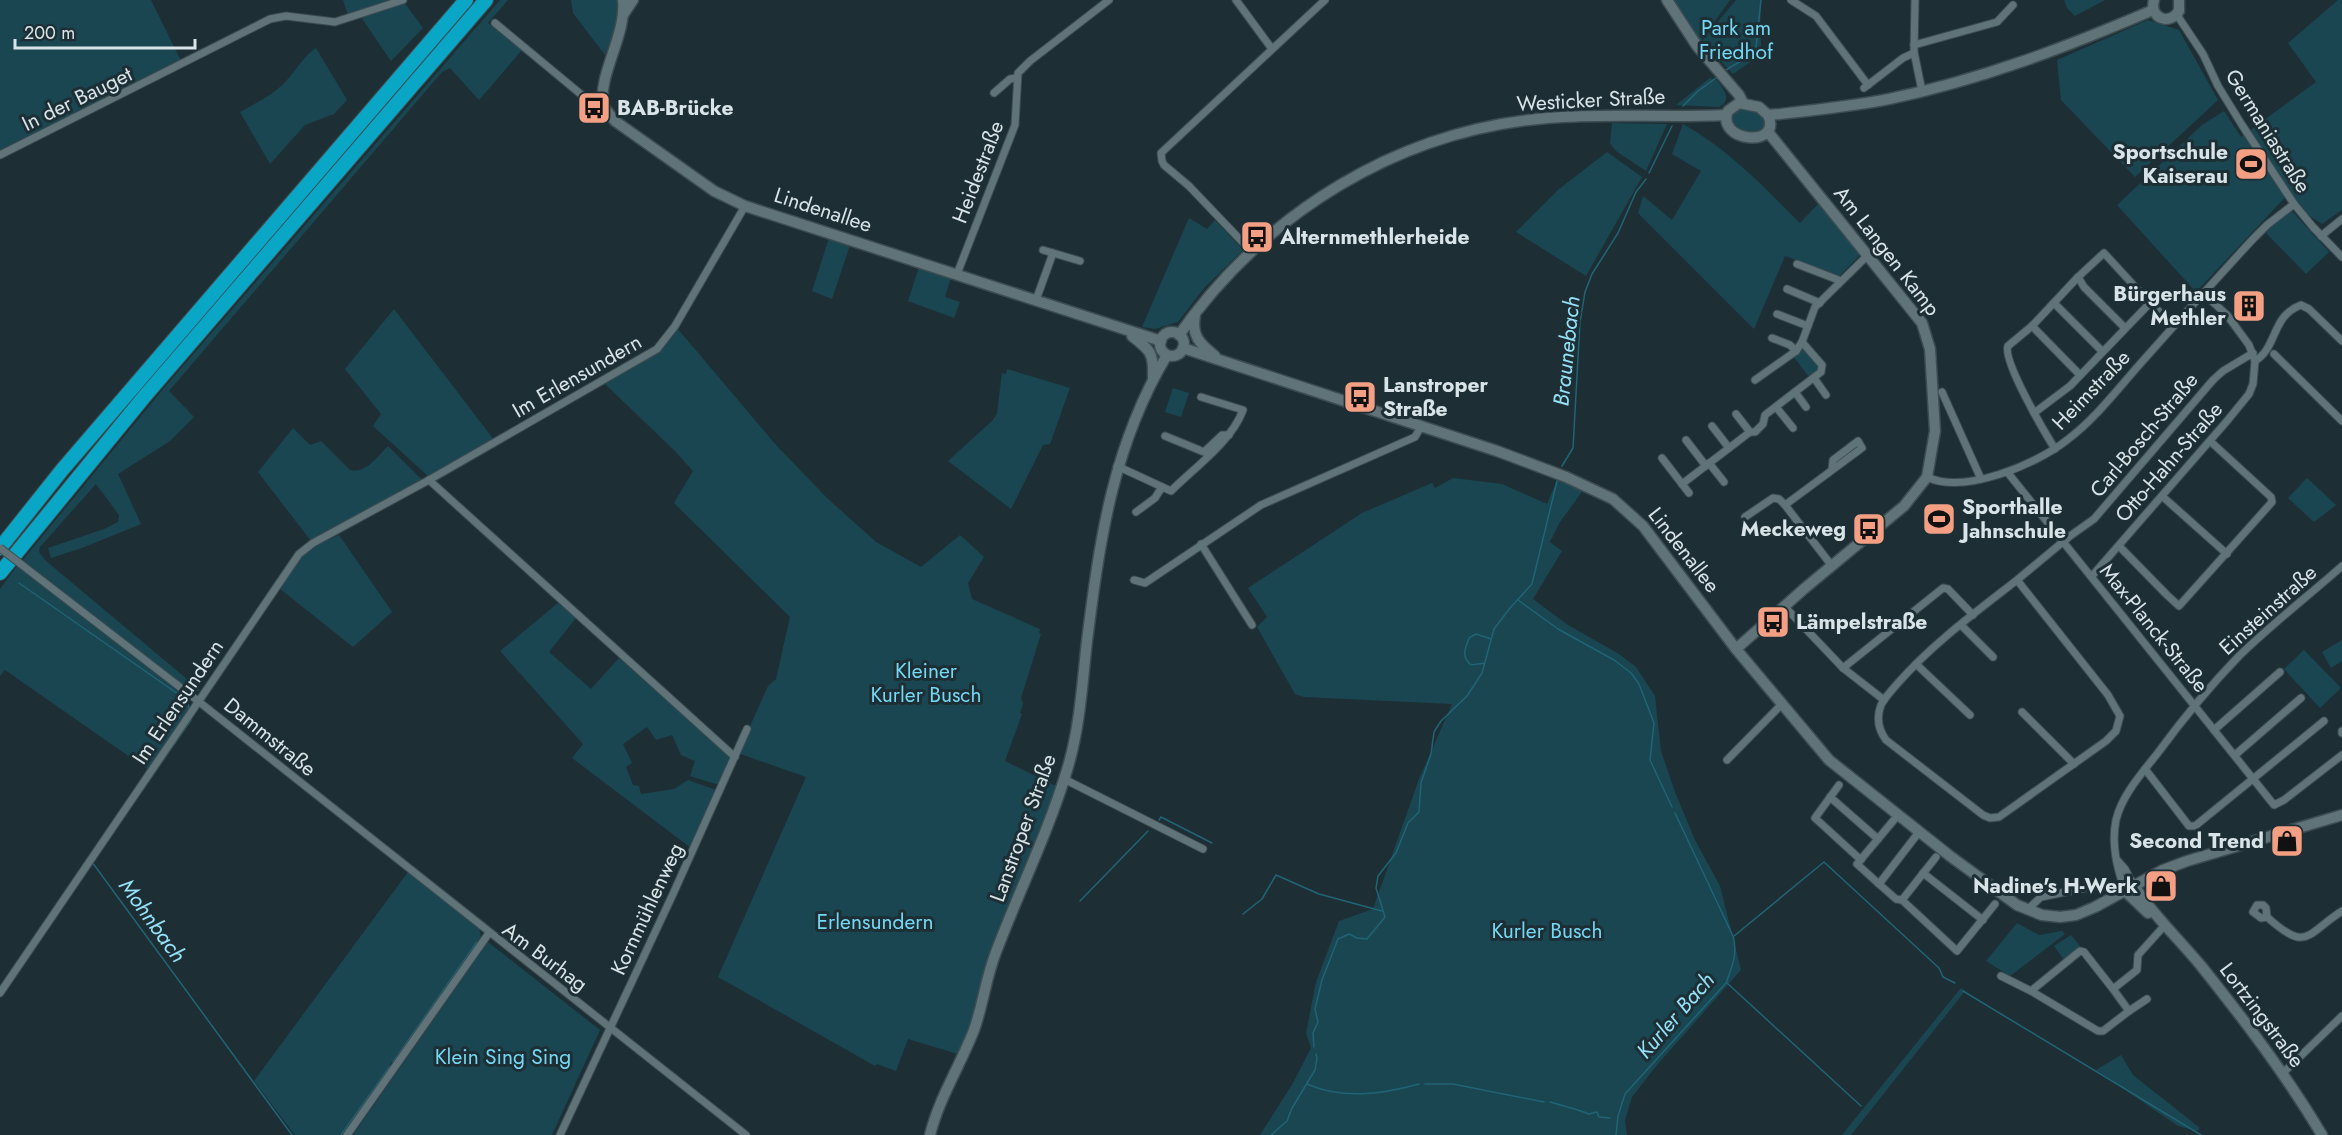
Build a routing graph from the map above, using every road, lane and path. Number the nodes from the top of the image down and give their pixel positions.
1 (403, 0) edge
2 (466, 0) edge
3 (486, 0) edge
4 (623, 0) edge
5 (633, 0) edge
6 (1109, 0) edge
7 (1236, 0) edge
8 (1325, 0) edge
9 (1667, 0) edge
10 (1791, 0) edge
11 (1915, 0) edge
12 (2179, 0) edge
13 (2013, 5) dead end
14 (2153, 5) edge
15 (623, 15) junction
16 (2177, 15) junction
17 (495, 23) dead end
18 (1914, 45) junction
19 (1272, 49) junction
20 (1914, 53) junction
21 (1016, 78) junction
22 (1922, 90) junction
23 (994, 93) dead end
24 (603, 102) junction
25 (1743, 103) junction
26 (1768, 114) junction
27 (1726, 115) junction
28 (1768, 132) junction
29 (0, 155) edge
30 (2294, 204) junction
31 (745, 206) junction
32 (2342, 219) edge
33 (2321, 236) junction
34 (1043, 250) dead end
35 (1251, 251) junction
36 (1053, 253) junction
37 (1868, 255) junction
38 (2342, 257) edge
39 (1080, 261) dead end
40 (1797, 264) dead end
41 (957, 274) junction
42 (2078, 277) junction
43 (1841, 281) junction
44 (1787, 289) dead end
45 (2203, 293) junction
46 (1036, 300) junction
47 (1820, 303) junction
48 (2054, 303) junction
49 (2150, 303) junction
50 (1196, 312) junction
51 (1777, 314) dead end
52 (2174, 325) junction
53 (1808, 326) junction
54 (2032, 326) junction
55 (2125, 328) junction
56 (1127, 331) junction
57 (1179, 335) junction
58 (1772, 338) dead end
59 (2342, 340) edge
60 (1161, 341) junction
61 (1802, 342) junction
62 (1184, 348) junction
63 (1796, 351) junction
64 (2102, 351) junction
65 (2253, 353) junction
66 (2274, 354) dead end
67 (1167, 355) junction
68 (1220, 360) junction
69 (2255, 361) junction
70 (2080, 375) junction
71 (1153, 377) junction
72 (1814, 378) junction
73 (1755, 380) dead end
74 (1794, 392) junction
75 (1942, 392) dead end
76 (1826, 395) dead end
77 (1201, 397) dead end
78 (1776, 406) junction
79 (1806, 407) dead end
80 (2034, 413) junction
81 (1737, 414) dead end
82 (2342, 421) edge
83 (1422, 425) junction
84 (1712, 426) dead end
85 (1793, 428) dead end
86 (1750, 432) junction
87 (1165, 436) dead end
88 (1686, 440) dead end
89 (2210, 441) junction
90 (1729, 448) junction
91 (2055, 449) junction
92 (1207, 453) junction
93 (1662, 458) dead end
94 (1707, 465) junction
95 (1117, 466) junction
96 (1832, 470) junction
97 (2008, 472) junction
98 (1927, 477) junction
99 (1981, 479) junction
100 (429, 480) junction
101 (1724, 482) dead end
102 (1682, 484) junction
103 (1162, 487) junction
104 (1689, 493) dead end
105 (2162, 496) junction
106 (1785, 505) junction
107 (1136, 512) dead end
108 (1745, 517) dead end
109 (2063, 542) junction
110 (1201, 544) junction
111 (2119, 546) junction
112 (0, 548) edge
113 (2226, 554) junction
114 (1832, 566) junction
115 (2341, 568) edge
116 (0, 573) edge
117 (2092, 576) junction
118 (1134, 580) dead end
119 (2017, 580) junction
120 (1784, 606) junction
121 (1972, 615) junction
122 (1252, 625) dead end
123 (1961, 626) junction
124 (1737, 649) junction
125 (1993, 657) dead end
126 (1916, 664) junction
127 (1843, 668) junction
128 (2280, 672) dead end
129 (2301, 698) dead end
130 (1884, 700) junction
131 (198, 701) junction
132 (1782, 704) junction
133 (2194, 705) junction
134 (2022, 712) dead end
135 (1970, 716) dead end
136 (2324, 721) dead end
137 (747, 729) dead end
138 (2214, 730) junction
139 (2235, 755) junction
140 (2342, 755) edge
141 (735, 757) junction
142 (1726, 760) dead end
143 (2074, 764) junction
144 (2145, 769) junction
145 (1064, 779) junction
146 (2254, 780) junction
147 (1839, 785) dead end
148 (1830, 797) junction
149 (2342, 814) edge
150 (1898, 815) junction
151 (1919, 832) junction
152 (1878, 839) junction
153 (1203, 849) dead end
154 (1936, 856) dead end
155 (1861, 860) junction
156 (1923, 873) junction
157 (1879, 884) junction
158 (2099, 885) dead end
159 (2129, 888) junction
160 (1902, 900) junction
161 (1995, 904) dead end
162 (2027, 910) junction
163 (2342, 911) edge
164 (2267, 917) dead end
165 (1983, 920) junction
166 (2164, 924) junction
167 (489, 933) junction
168 (2001, 976) dead end
169 (2113, 989) junction
170 (2031, 991) junction
171 (0, 993) edge
172 (2147, 999) dead end
173 (2129, 1011) junction
174 (2342, 1016) edge
175 (610, 1028) junction
176 (2286, 1071) junction
177 (347, 1135) edge
178 (560, 1135) edge
179 (746, 1135) edge
180 (930, 1135) edge
181 (2322, 1135) edge

1 - 29 street, In der Bauget
2 - 112 highway
3 - 116 highway
4 - 15 street
5 - 15 street
6 - 21 street, Heidestraße
7 - 19 street
8 - 19 street
9 - 25 street
10 - 20 street
11 - 18 street
12 - 16 street
13 - 18 street
14 - 16 street
14 - 22 street
15 - 24 street
16 - 30 street, Germaniastraße
17 - 24 street
18 - 20 street
19 - 35 street
20 - 22 street
21 - 23 street, Heidestraße
21 - 41 street, Heidestraße
22 - 26 street
24 - 31 street, Lindenallee
25 - 26 street
25 - 27 street
26 - 28 street
27 - 28 street
27 - 35 street, Westicker Straße
28 - 37 street, Am Langen Kamp
30 - 33 street, Germaniastraße
30 - 45 street, Heimstraße
31 - 41 street, Lindenallee
31 - 100 street, Im Erlensundern
32 - 33 street
33 - 38 street, Germaniastraße
34 - 36 street
35 - 50 street, Westicker Straße
36 - 39 street
36 - 46 street
37 - 43 street
37 - 98 street, Am Langen Kamp
40 - 43 street
41 - 46 street, Lindenallee
42 - 48 street
42 - 49 street
42 - 55 street
43 - 47 street
44 - 47 street
45 - 52 street, Heimstraße
45 - 65 street, Otto-Hahn-Straße
46 - 56 street, Lindenallee
47 - 53 street
48 - 54 street
48 - 64 street
49 - 52 street
49 - 55 street
50 - 57 street, Westicker Straße
50 - 68 street
51 - 53 street
52 - 91 street, Heimstraße
53 - 61 street
54 - 70 street
54 - 80 street
55 - 64 street
56 - 60 street, Lindenallee
56 - 71 street, Lindenallee
57 - 60 street
57 - 62 street
58 - 63 street
59 - 69 street, Otto-Hahn-Straße
60 - 67 street
61 - 63 street
61 - 72 street
62 - 67 street
62 - 68 street, Lindenallee
63 - 73 street
64 - 70 street
65 - 69 street, Otto-Hahn-Straße
65 - 109 street, Carl-Bosch-Straße
66 - 82 street
67 - 71 street, Lanstroper Straße
68 - 83 street, Lindenallee
69 - 89 street, Otto-Hahn-Straße
70 - 80 street
71 - 95 street, Lanstroper Straße
72 - 74 street
72 - 76 street
74 - 78 street
74 - 79 street
75 - 99 street
77 - 92 street
78 - 85 street
78 - 86 street
80 - 91 street
81 - 86 street
83 - 110 street
83 - 124 street, Lindenallee
84 - 90 street
86 - 90 street
87 - 92 street
88 - 94 street
89 - 105 street, Otto-Hahn-Straße
89 - 113 street
90 - 94 street
91 - 97 street, Heimstraße
92 - 103 street
93 - 102 street
94 - 101 street
94 - 102 street
95 - 103 street
95 - 145 street, Lanstroper Straße
96 - 96 street
96 - 106 street
97 - 99 street, Heimstraße
97 - 109 street, Max-Planck-Straße
98 - 99 street, Heimstraße
98 - 114 street, Am Langen Kamp
100 - 131 street, Im Erlensundern
100 - 141 street
102 - 104 street
103 - 107 street
105 - 111 street, Otto-Hahn-Straße
105 - 113 street
106 - 108 street
106 - 114 street
109 - 117 street, Max-Planck-Straße
109 - 119 street, Carl-Bosch-Straße
110 - 118 street
110 - 122 street
111 - 113 street
111 - 117 street, Otto-Hahn-Straße
112 - 131 street, Dammstraße, bridge
114 - 120 street, Am Langen Kamp
115 - 133 street, Einsteinstraße
117 - 133 street, Max-Planck-Straße
119 - 121 street, Carl-Bosch-Straße
119 - 143 street
120 - 124 street, Am Langen Kamp
120 - 127 street
121 - 123 street, Carl-Bosch-Straße
121 - 127 street
123 - 125 street
123 - 126 street, Carl-Bosch-Straße
124 - 132 street, Lindenallee
126 - 130 street, Carl-Bosch-Straße
126 - 135 street
127 - 130 street
128 - 138 street
129 - 139 street
130 - 143 street
131 - 167 street, Dammstraße
131 - 171 street, Im Erlensundern
132 - 142 street
132 - 150 street, Lindenallee
133 - 138 street, Max-Planck-Straße
133 - 144 street, Einsteinstraße
134 - 143 street
136 - 146 street
137 - 141 street, Kornmühlenweg
138 - 139 street, Max-Planck-Straße
139 - 146 street, Max-Planck-Straße
140 - 146 street, Max-Planck-Straße
141 - 175 street, Kornmühlenweg
144 - 146 street
144 - 159 street, Einsteinstraße
145 - 153 street
145 - 180 street, Lanstroper Straße
147 - 148 street
148 - 152 street
148 - 155 street
149 - 159 street
150 - 151 street, Lindenallee
150 - 152 street
151 - 157 street
151 - 162 street, Lindenallee
152 - 155 street
154 - 156 street
155 - 157 street
156 - 160 street
156 - 165 street
157 - 160 street
158 - 162 street
159 - 162 street
159 - 166 street, Lortzingstraße
160 - 165 street
161 - 165 street
163 - 164 street
166 - 169 street
166 - 176 street, Lortzingstraße
167 - 175 street, Am Burhag
167 - 177 street, Am Burhag
168 - 170 street
169 - 170 street
169 - 173 street
170 - 173 street
172 - 173 street
174 - 176 street
175 - 178 street, Kornmühlenweg
175 - 179 street, Am Burhag
176 - 181 street, Lortzingstraße

